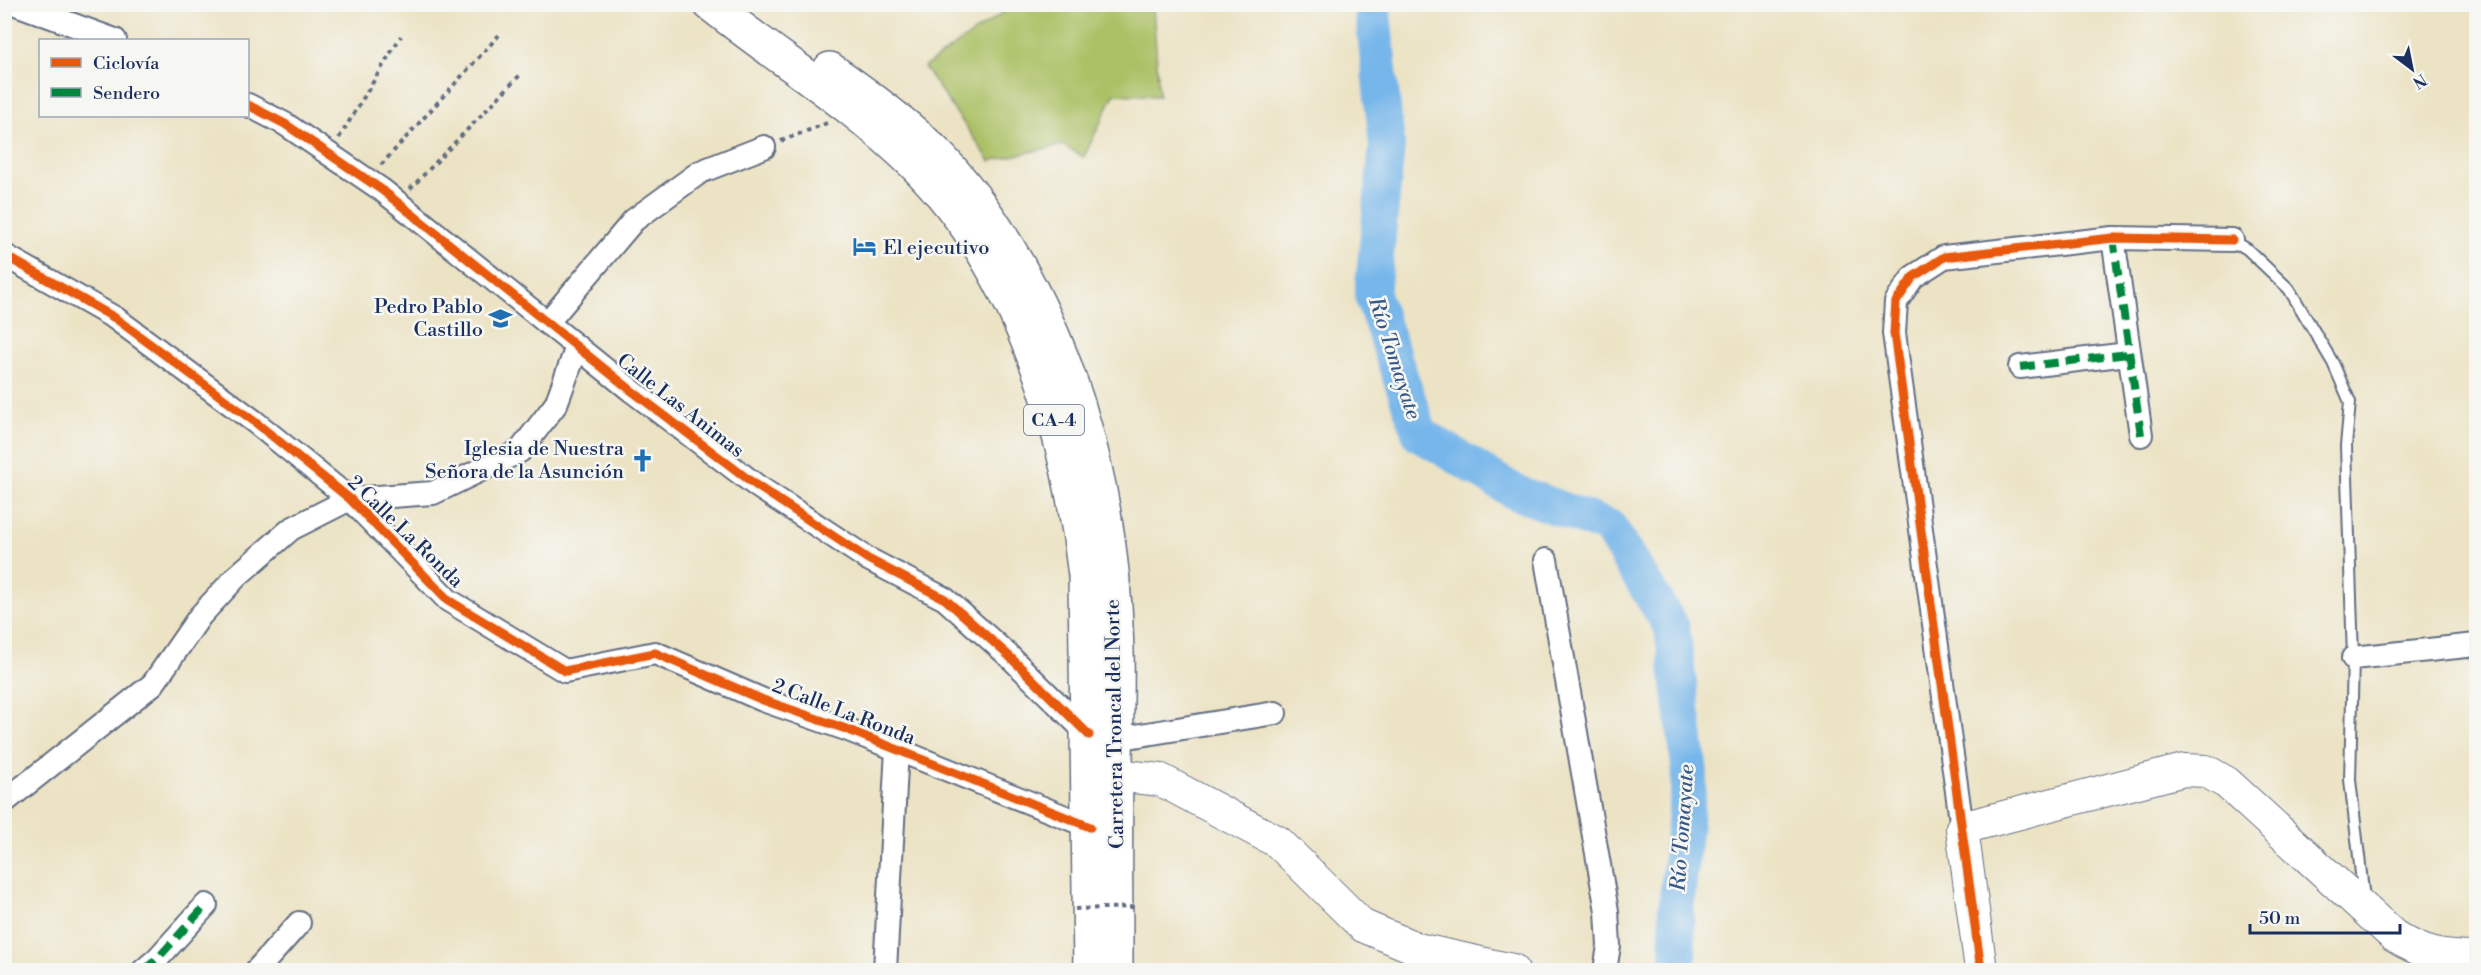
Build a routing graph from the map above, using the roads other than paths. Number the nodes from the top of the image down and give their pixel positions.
1 (16, 4) edge
2 (710, 4) edge
3 (742, 4) edge
4 (112, 39) edge
5 (249, 106) edge
6 (764, 147) road end
7 (2113, 238) junction
8 (2232, 240) joint
9 (4, 255) edge
10 (547, 323) junction
11 (577, 346) junction
12 (2128, 354) junction
13 (2020, 367) dead end
14 (2141, 435) dead end
15 (350, 500) junction
16 (1546, 560) dead end
17 (2476, 645) edge
18 (2353, 658) junction
19 (1275, 713) dead end
20 (1103, 737) junction
21 (897, 749) junction
22 (1116, 775) junction
23 (4, 802) edge
24 (1090, 827) junction
25 (1962, 828) junction
26 (206, 905) dead end
27 (2365, 911) junction
28 (299, 923) dead end
29 (2476, 958) edge
30 (144, 970) edge
31 (257, 970) edge
32 (885, 970) edge
33 (1090, 970) edge
34 (1116, 970) edge
35 (1513, 970) edge
36 (1605, 970) edge
37 (1981, 970) edge

1 - 4 street
2 - 20 main road, Carretera Troncal del Norte / CA-4
3 - 20 main road, Carretera Troncal del Norte / CA-4
5 - 10 street, Calle Las Animas
6 - 10 street
7 - 8 street
7 - 12 street
7 - 25 street
8 - 18 lane
9 - 15 street, 2 Calle La Ronda
10 - 11 street, Calle Las Animas
11 - 15 street
11 - 20 street, Calle Las Animas
12 - 13 street
12 - 14 street
15 - 21 street, 2 Calle La Ronda
15 - 23 street
16 - 36 street
17 - 18 street
18 - 27 lane
19 - 20 street
20 - 22 main road, Carretera Troncal del Norte / CA-4
20 - 24 main road, Carretera Troncal del Norte / CA-4
21 - 24 street, 2 Calle La Ronda
21 - 32 street
22 - 34 main road, Carretera Troncal del Norte / CA-4
22 - 35 street
24 - 33 main road, Carretera Troncal del Norte / CA-4
25 - 27 street
25 - 37 street
26 - 30 street
27 - 29 street
28 - 31 street

